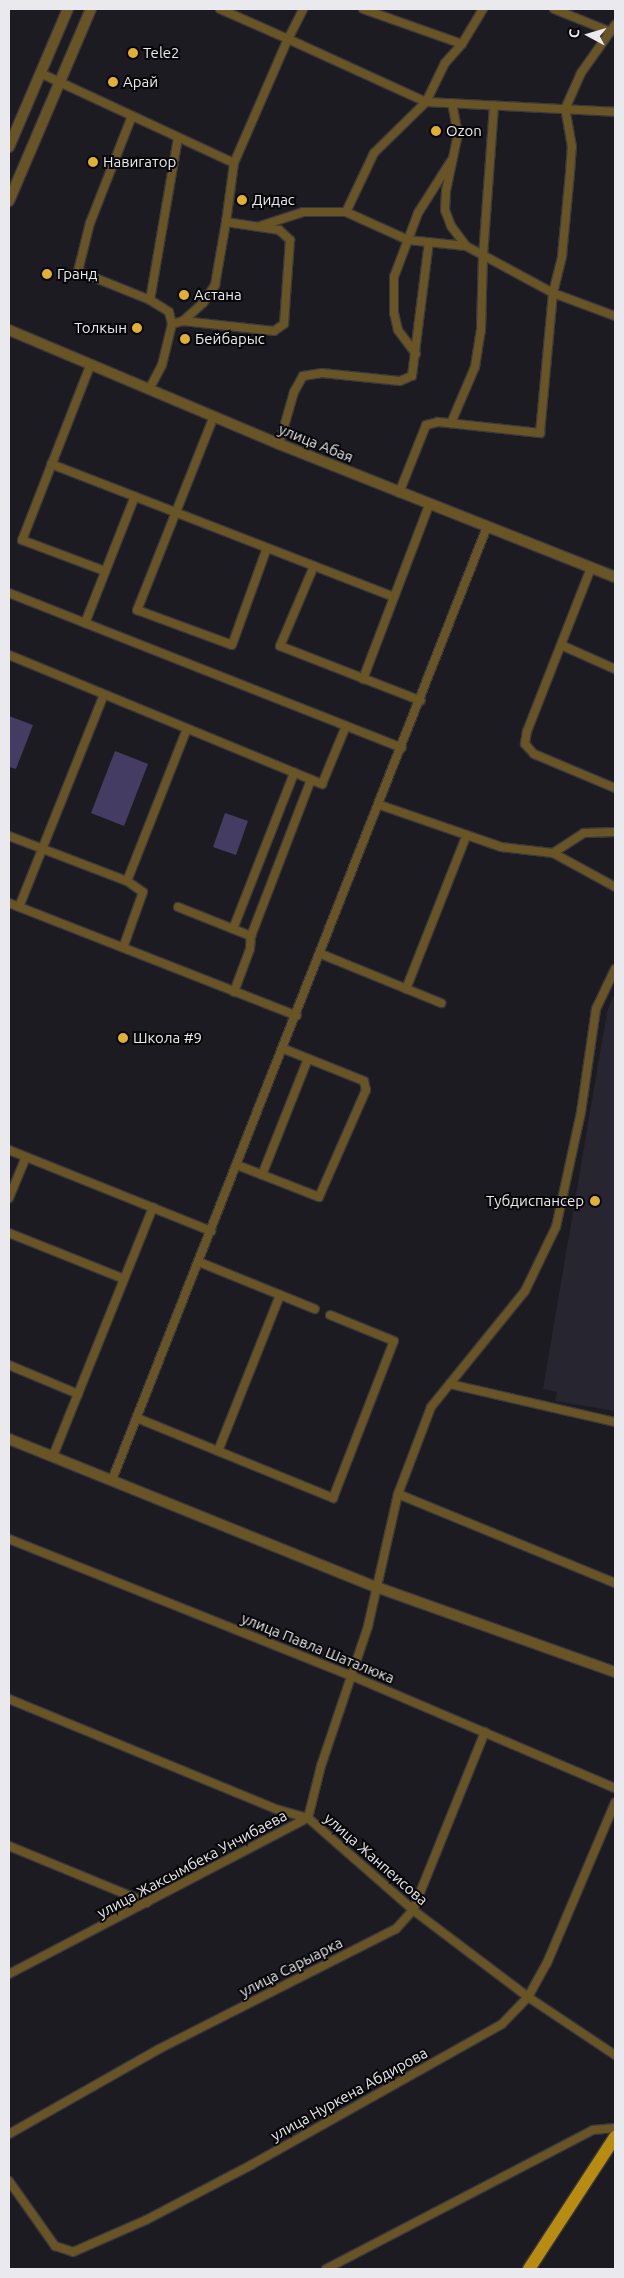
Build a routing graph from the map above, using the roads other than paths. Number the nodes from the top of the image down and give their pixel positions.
1 (68, 9) edge
2 (91, 9) edge
3 (220, 9) edge
4 (303, 9) edge
5 (363, 9) edge
6 (483, 9) edge
7 (554, 9) edge
8 (613, 29) edge
9 (288, 39) junction
10 (462, 44) junction
11 (40, 73) junction
12 (60, 83) junction
13 (426, 102) junction
14 (452, 103) junction
15 (494, 105) junction
16 (565, 110) junction
17 (615, 112) edge
18 (132, 116) junction
19 (178, 138) junction
20 (9, 147) edge
21 (455, 154) junction
22 (234, 163) junction
23 (9, 202) edge
24 (346, 212) junction
25 (226, 222) junction
26 (260, 226) junction
27 (408, 240) junction
28 (430, 242) junction
29 (466, 246) junction
30 (483, 256) junction
31 (553, 293) junction
32 (150, 300) junction
33 (615, 316) edge
34 (183, 321) junction
35 (172, 324) junction
36 (9, 330) edge
37 (416, 354) junction
38 (90, 366) junction
39 (149, 389) junction
40 (214, 416) junction
41 (452, 423) junction
42 (279, 444) junction
43 (51, 464) junction
44 (399, 493) junction
45 (135, 496) junction
46 (429, 505) junction
47 (176, 512) junction
48 (487, 528) junction
49 (268, 548) junction
50 (314, 566) junction
51 (591, 568) junction
52 (105, 571) junction
53 (615, 577) edge
54 (9, 593) edge
55 (394, 597) junction
56 (85, 623) junction
57 (561, 645) junction
58 (9, 655) edge
59 (615, 669) edge
60 (363, 679) junction
61 (104, 695) junction
62 (421, 702) junction
63 (346, 726) junction
64 (187, 729) junction
65 (402, 748) junction
66 (294, 774) junction
67 (311, 780) junction
68 (615, 788) edge
69 (380, 805) junction
70 (615, 832) edge
71 (9, 836) edge
72 (466, 837) junction
73 (45, 849) junction
74 (553, 853) junction
75 (127, 881) junction
76 (615, 887) edge
77 (9, 903) edge
78 (19, 907) junction
79 (178, 908) dead end
80 (232, 929) junction
81 (250, 936) junction
82 (122, 948) junction
83 (321, 954) junction
84 (615, 969) edge
85 (406, 989) junction
86 (234, 992) junction
87 (440, 1003) dead end
88 (297, 1016) junction
89 (284, 1049) junction
90 (308, 1059) junction
91 (9, 1150) edge
92 (26, 1157) junction
93 (238, 1165) junction
94 (262, 1176) junction
95 (9, 1198) edge
96 (153, 1208) junction
97 (211, 1231) junction
98 (9, 1233) edge
99 (199, 1262) junction
100 (124, 1279) junction
101 (280, 1295) junction
102 (315, 1309) dead end
103 (330, 1315) dead end
104 (9, 1365) edge
105 (450, 1384) junction
106 (78, 1394) junction
107 (137, 1418) junction
108 (615, 1422) edge
109 (9, 1439) edge
110 (218, 1451) junction
111 (53, 1456) junction
112 (112, 1480) junction
113 (398, 1494) junction
114 (9, 1539) edge
115 (615, 1583) edge
116 (376, 1587) junction
117 (615, 1672) edge
118 (352, 1676) junction
119 (9, 1699) edge
120 (485, 1732) junction
121 (615, 1788) edge
122 (615, 1803) edge
123 (308, 1818) junction
124 (9, 1846) edge
125 (147, 1903) junction
126 (413, 1910) junction
127 (9, 1974) edge
128 (528, 1997) junction
129 (615, 2055) edge
130 (615, 2128) edge
131 (9, 2134) edge
132 (615, 2137) edge
133 (9, 2181) edge
134 (326, 2269) edge
135 (528, 2269) edge

1 - 11 street
2 - 12 street
3 - 9 street
4 - 9 street
5 - 10 street
6 - 10 street
7 - 8 street
8 - 16 street
9 - 13 street
9 - 22 street
10 - 13 street
11 - 12 street
11 - 20 street
12 - 18 street
12 - 23 street
13 - 14 street
13 - 24 street
14 - 15 street
14 - 21 street
15 - 16 street
15 - 30 street
16 - 17 street
16 - 31 street
18 - 19 street
18 - 32 street
19 - 22 street
19 - 32 street
21 - 27 street
21 - 29 street
22 - 25 street
24 - 26 street
24 - 27 street
25 - 26 street
25 - 34 street
26 - 34 street
27 - 28 street
27 - 37 street
28 - 29 street
28 - 37 street
29 - 30 street
30 - 31 street
30 - 41 street
31 - 33 street
31 - 41 street
32 - 35 street
34 - 35 street
35 - 39 street
36 - 38 street, улица Абая
37 - 42 street
38 - 39 street, улица Абая
38 - 43 street
39 - 40 street, улица Абая
40 - 42 street, улица Абая
40 - 47 street
41 - 44 street
42 - 44 street, улица Абая
43 - 45 street
43 - 52 street
44 - 46 street, улица Абая
45 - 47 street
45 - 52 street
46 - 48 street, улица Абая
46 - 55 street
47 - 49 street
47 - 49 street
48 - 51 street, улица Абая
48 - 62 street
49 - 50 street
50 - 55 street
50 - 60 street
51 - 53 street, улица Абая
51 - 57 street
52 - 56 street
54 - 56 street
55 - 60 street
56 - 63 street
57 - 59 street
57 - 68 street
58 - 61 street
60 - 62 street
61 - 64 street
61 - 73 street
62 - 65 street
63 - 65 street
63 - 67 street
64 - 66 street
64 - 75 street
65 - 69 street
66 - 67 street
66 - 80 street
67 - 81 street
69 - 72 street
69 - 83 street
70 - 74 street
71 - 73 street
72 - 74 street
72 - 85 street
73 - 75 street
73 - 78 street
74 - 76 street
75 - 82 street
77 - 78 street
78 - 82 street
79 - 80 street
80 - 81 street
81 - 86 street
82 - 86 street
83 - 85 street
83 - 88 street
84 - 105 street, улица Жаксымбека Унчибаева
85 - 87 street
86 - 88 street
88 - 89 street
89 - 90 street
89 - 93 street
90 - 94 street
90 - 94 street
91 - 92 street
92 - 95 street
92 - 96 street
93 - 94 street
93 - 97 street
96 - 97 street
96 - 100 street
97 - 99 street
98 - 100 street
99 - 101 street
99 - 107 street
100 - 106 street
101 - 102 street
101 - 110 street
103 - 110 street
104 - 106 street
105 - 108 street
105 - 113 street, улица Жаксымбека Унчибаева
106 - 111 street
107 - 110 street
107 - 112 street
109 - 111 street
111 - 112 street
112 - 116 street
113 - 115 street
113 - 116 street, улица Жаксымбека Унчибаева
114 - 118 street, улица Павла Шаталюка
116 - 117 street
116 - 118 street, улица Жаксымбека Унчибаева
118 - 120 street, улица Павла Шаталюка
118 - 123 street, улица Жаксымбека Унчибаева
119 - 123 street, улица Жанпеисова
120 - 121 street, улица Павла Шаталюка
120 - 126 street, улица Сарыарка
122 - 128 street, улица Нуркена Абдирова
123 - 125 street, улица Жаксымбека Унчибаева
123 - 126 street, улица Жанпеисова
124 - 125 street
125 - 127 street, улица Жаксымбека Унчибаева
126 - 128 street, улица Жанпеисова
126 - 131 street, улица Сарыарка
128 - 129 street, улица Жанпеисова
128 - 133 street, улица Нуркена Абдирова
130 - 134 street
132 - 135 main road

